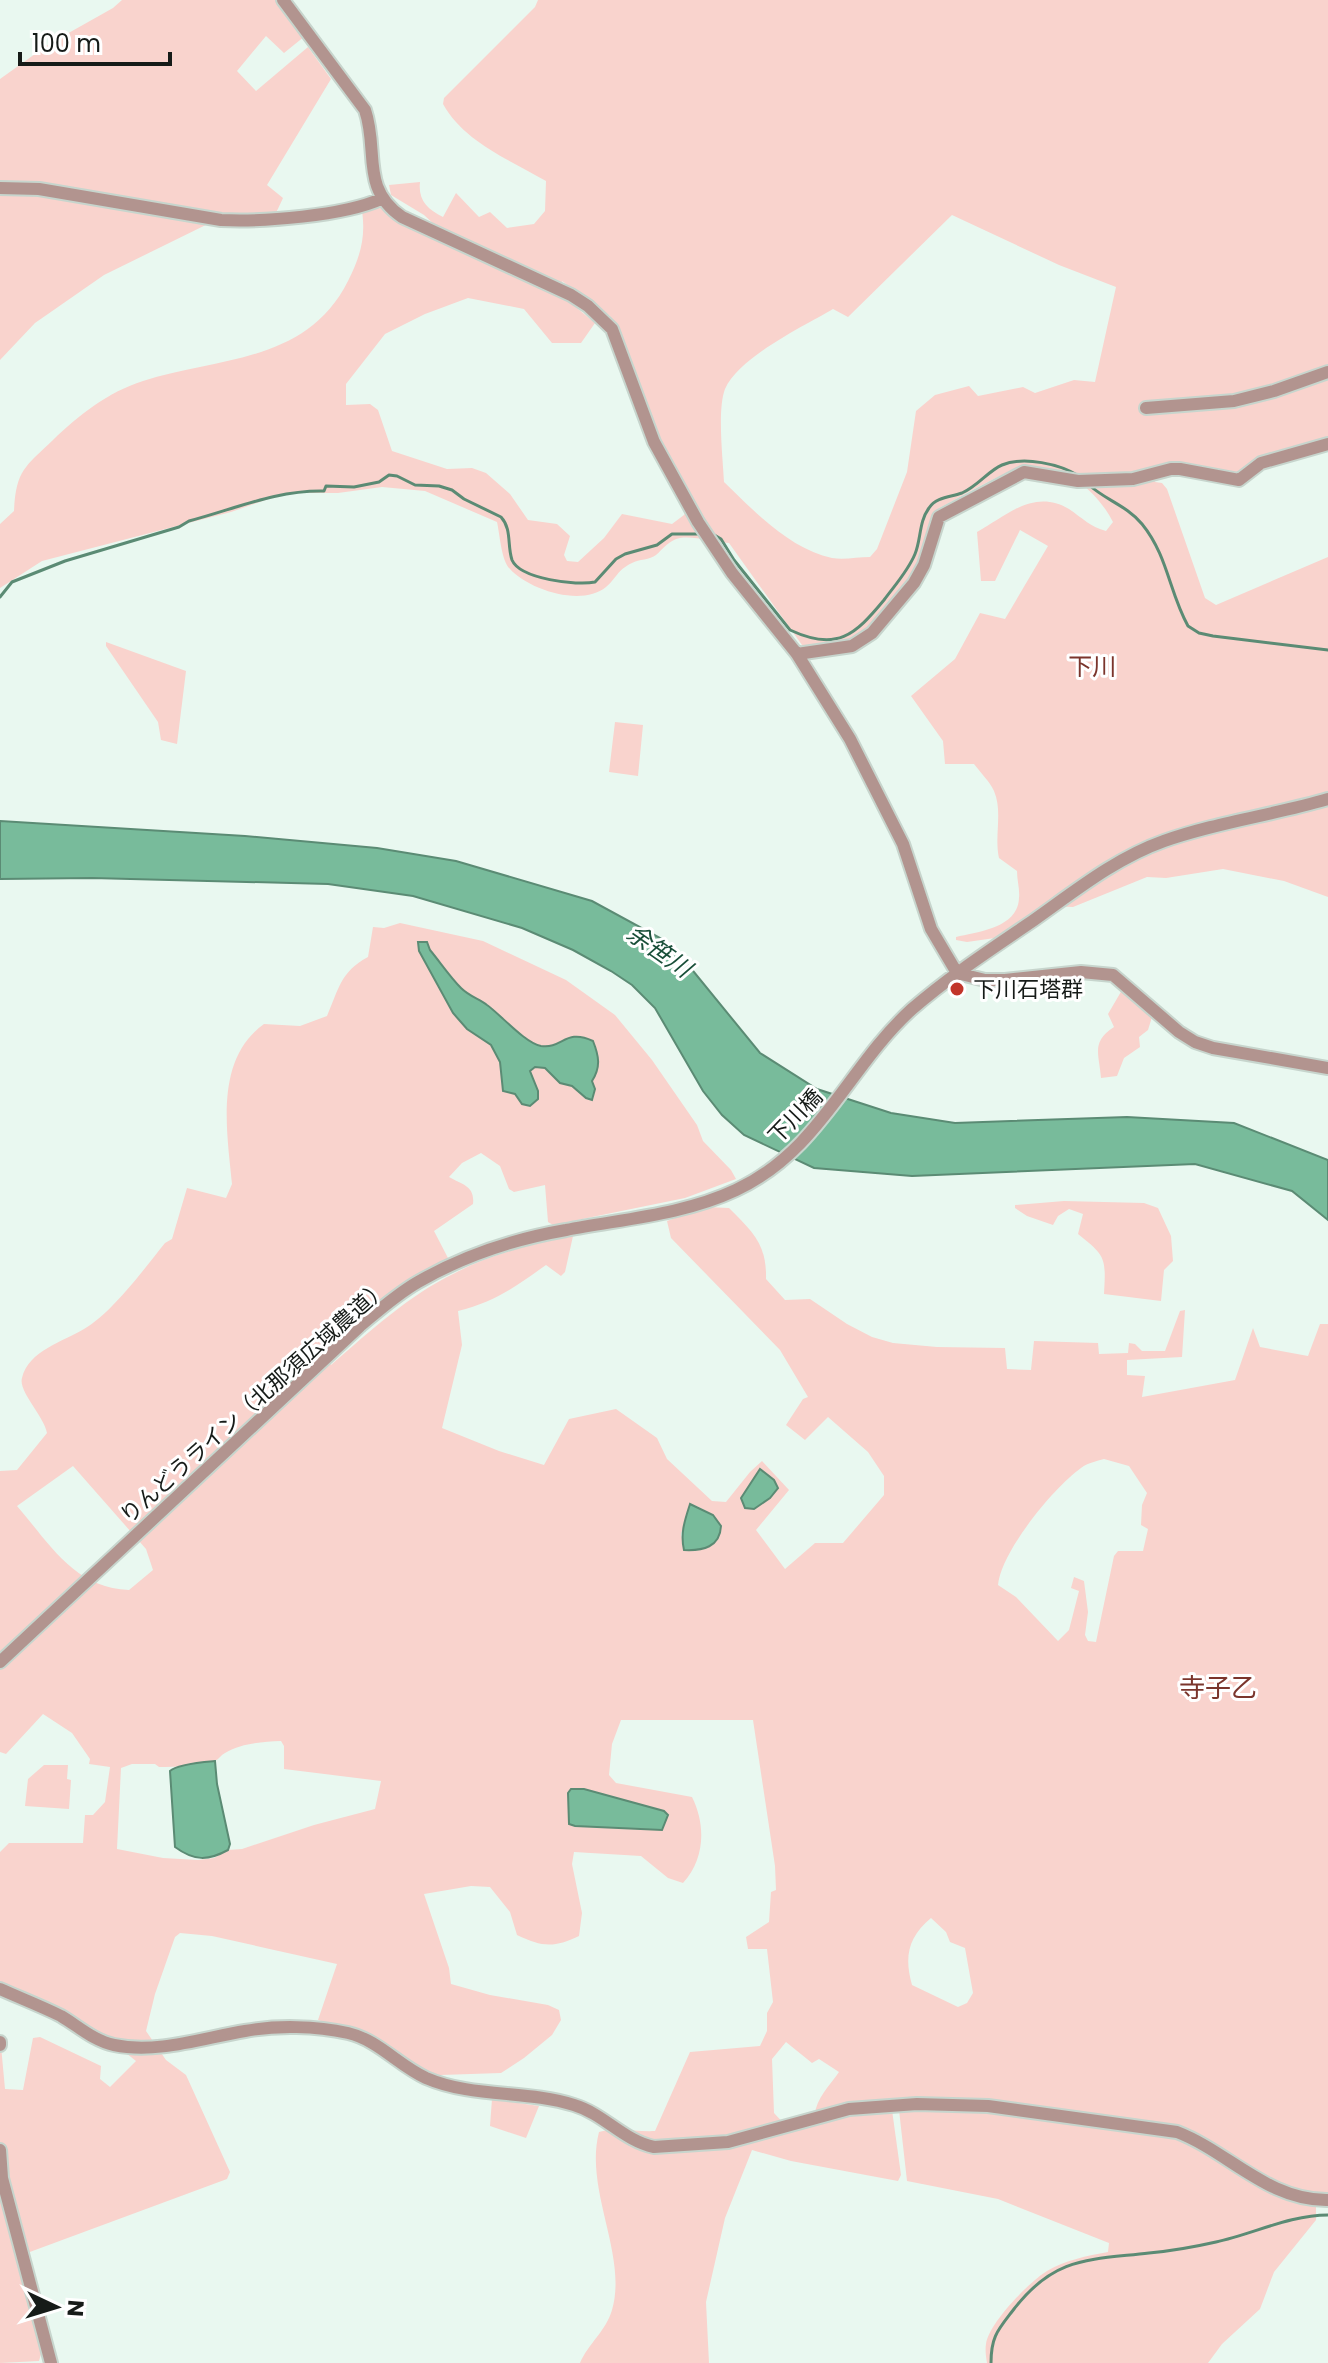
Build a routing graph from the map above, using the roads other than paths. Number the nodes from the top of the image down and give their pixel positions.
1 (283, 0) edge
2 (0, 188) edge
3 (381, 199) junction
4 (1328, 372) edge
5 (1146, 408) dead end
6 (1328, 444) edge
7 (797, 654) junction
8 (1326, 802) edge
9 (957, 973) junction
10 (1328, 1068) edge
11 (755, 1180) joint
12 (0, 1662) edge
13 (0, 1989) edge
14 (0, 2150) edge
15 (1328, 2200) edge
16 (51, 2363) edge

1 - 3 street
2 - 3 street
3 - 7 street
4 - 5 street
6 - 7 street
7 - 9 street
8 - 9 street
9 - 10 street
9 - 11 street, 下川橋
11 - 12 street, りんどうライン（北那須広域農道）
13 - 15 street
14 - 16 street

